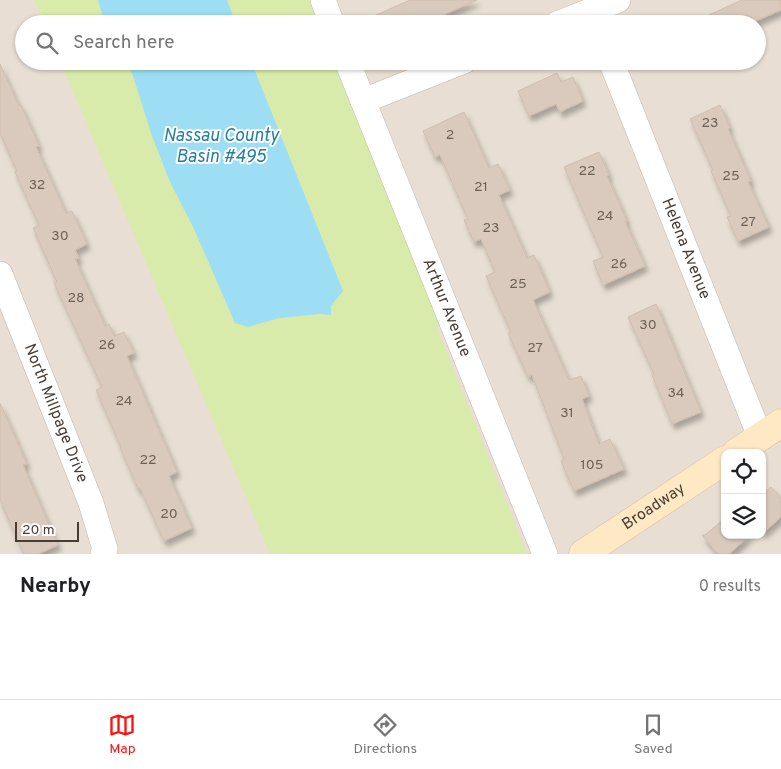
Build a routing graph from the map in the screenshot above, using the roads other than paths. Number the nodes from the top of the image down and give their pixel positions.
1 (323, 0) edge
2 (618, 0) edge
3 (591, 11) edge
4 (329, 15) edge
5 (351, 70) edge
6 (441, 70) edge
7 (615, 70) edge
8 (363, 101) junction
9 (0, 274) edge
10 (770, 430) edge
11 (742, 449) edge
12 (721, 463) edge
13 (103, 554) edge
14 (545, 554) edge
15 (583, 554) edge

1 - 4 street
2 - 3 street
5 - 8 street, Arthur Avenue
6 - 8 street
7 - 10 street, Helena Avenue
8 - 14 street, Arthur Avenue
9 - 13 street, North Millpage Drive
10 - 11 main road
12 - 15 main road, Broadway

